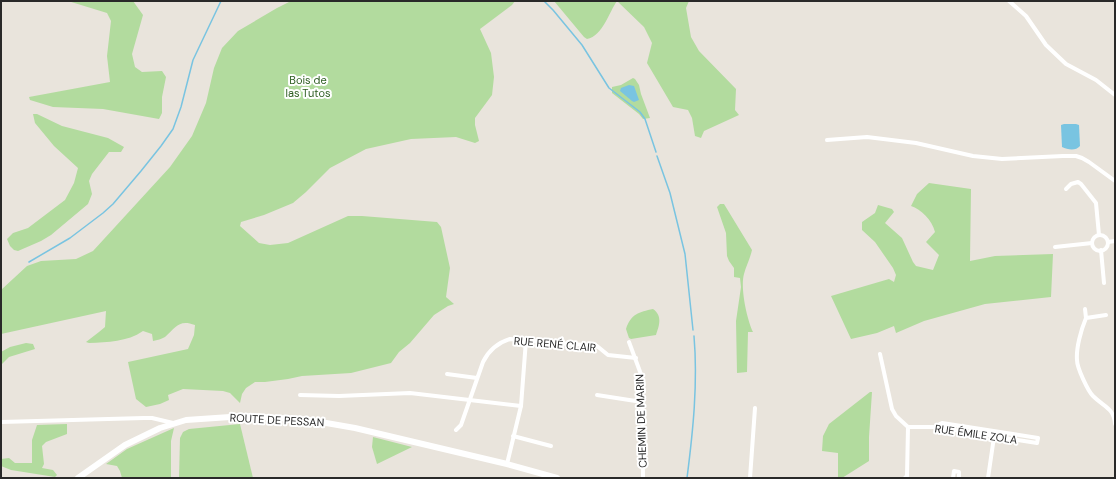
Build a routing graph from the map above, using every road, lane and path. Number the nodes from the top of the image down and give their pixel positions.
1 (1009, 1) edge
2 (1115, 95) edge
3 (827, 140) dead end
4 (1115, 181) edge
5 (1066, 189) dead end
6 (1099, 235) junction
7 (1115, 241) edge
8 (1108, 242) junction
9 (1092, 243) junction
10 (1055, 248) dead end
11 (1101, 250) junction
12 (1104, 283) dead end
13 (1084, 309) dead end
14 (1106, 315) dead end
15 (1086, 318) junction
16 (526, 340) junction
17 (629, 342) dead end
18 (880, 354) dead end
19 (636, 358) junction
20 (447, 374) dead end
21 (478, 378) junction
22 (300, 395) dead end
23 (597, 395) dead end
24 (470, 400) junction
25 (642, 402) junction
26 (521, 406) junction
27 (755, 408) dead end
28 (1, 422) edge
29 (174, 423) junction
30 (1115, 424) edge
31 (908, 427) junction
32 (934, 427) junction
33 (456, 430) dead end
34 (513, 436) junction
35 (994, 436) junction
36 (551, 446) dead end
37 (506, 464) junction
38 (78, 478) edge
39 (557, 478) edge
40 (643, 478) edge
41 (750, 478) edge
42 (905, 478) edge
43 (953, 478) edge
44 (959, 478) edge
45 (988, 478) edge

1 - 2 street
3 - 4 street
5 - 6 street
6 - 8 street
6 - 9 street
7 - 8 street
8 - 11 street
9 - 10 street
9 - 11 street
11 - 12 street
13 - 15 street
14 - 15 street
15 - 30 street
16 - 19 street, RUE RENÉ CLAIR
16 - 21 street, RUE RENÉ CLAIR
16 - 26 street
17 - 19 street, CHEMIN DE MARIN
18 - 31 street
19 - 25 street, CHEMIN DE MARIN
20 - 21 street
21 - 24 street, RUE RENÉ CLAIR
22 - 24 street
23 - 25 street
24 - 26 street
24 - 33 street, RUE RENÉ CLAIR
25 - 40 street, CHEMIN DE MARIN
26 - 34 street
27 - 41 street
28 - 29 street
29 - 37 main road, ROUTE DE PESSAN
29 - 38 main road, ROUTE DE PESSAN
31 - 32 street, RUE ÉMILE ZOLA
31 - 42 street
32 - 35 street, RUE ÉMILE ZOLA
32 - 35 street, RUE ÉMILE ZOLA
34 - 36 street
34 - 37 street
35 - 45 street
37 - 39 main road, ROUTE DE PESSAN
43 - 44 street

